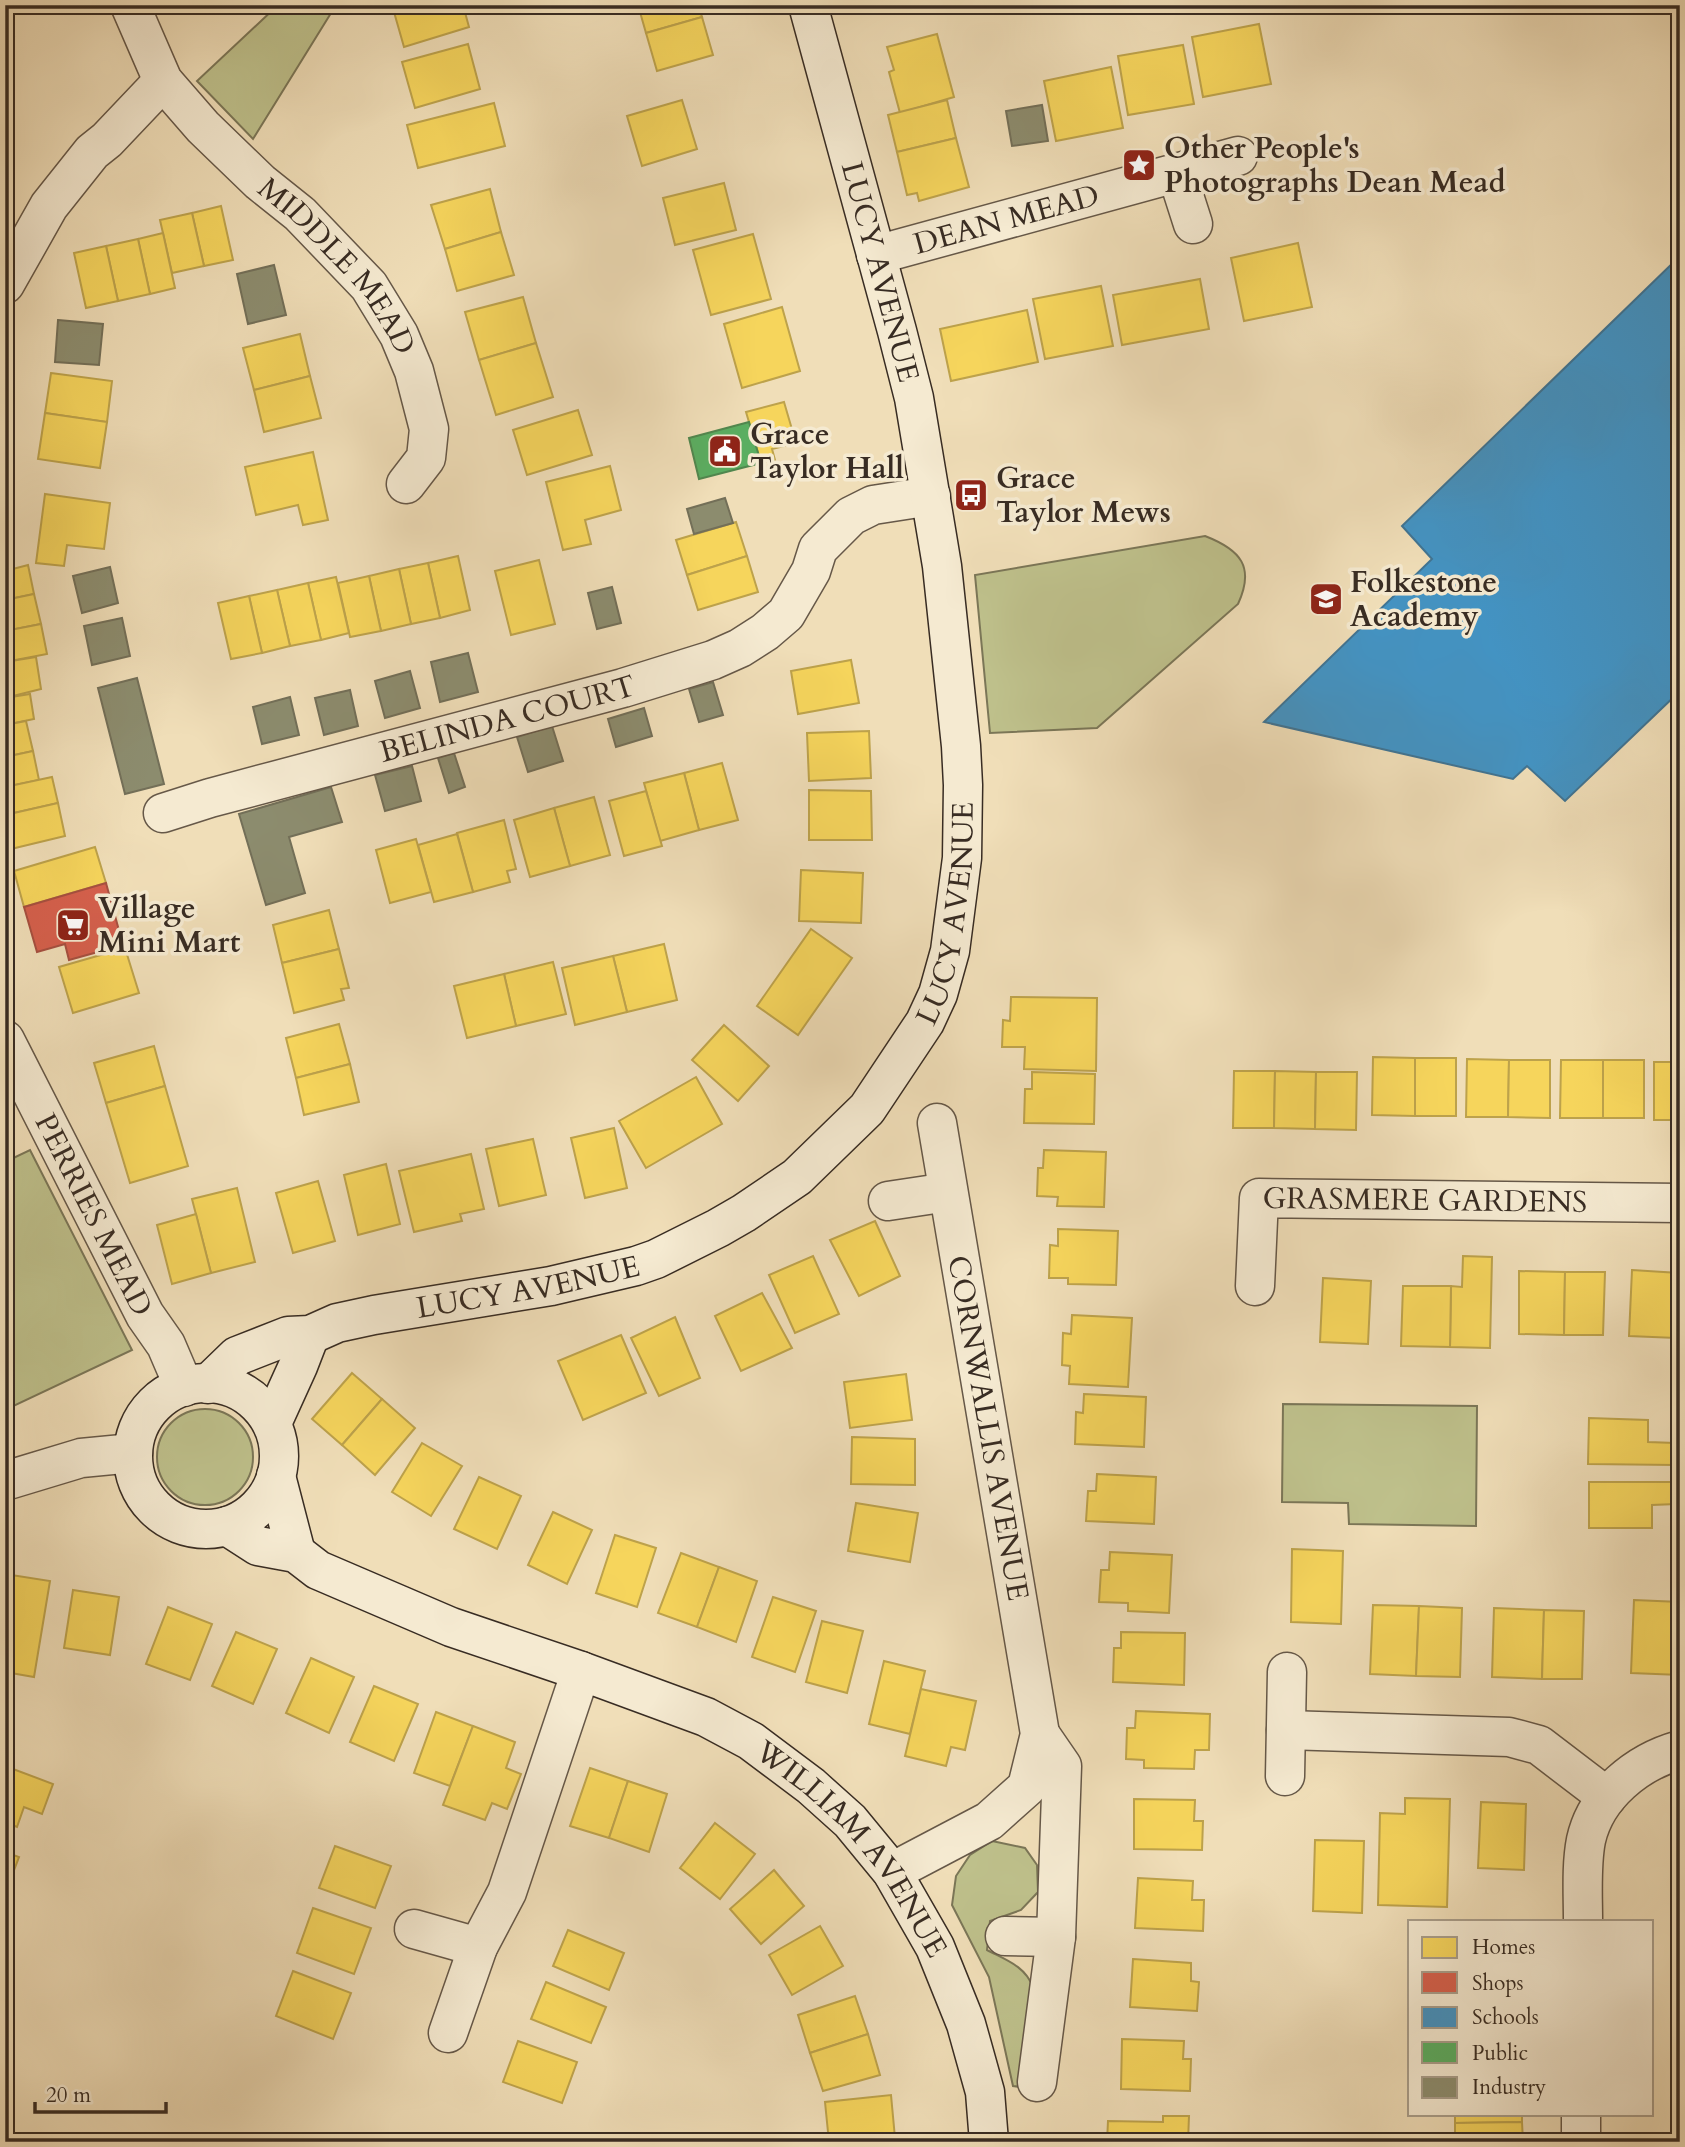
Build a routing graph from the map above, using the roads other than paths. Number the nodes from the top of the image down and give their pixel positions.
1 (130, 5) edge
2 (808, 5) edge
3 (163, 81) junction
4 (1238, 156) dead end
5 (1177, 174) junction
6 (1193, 224) dead end
7 (876, 255) junction
8 (5, 284) edge
9 (406, 484) dead end
10 (931, 496) junction
11 (163, 813) dead end
12 (5, 1040) edge
13 (937, 1123) dead end
14 (948, 1192) junction
15 (888, 1201) dead end
16 (1680, 1203) edge
17 (1255, 1286) dead end
18 (310, 1335) junction
19 (196, 1385) junction
20 (273, 1421) junction
21 (133, 1453) junction
22 (276, 1476) junction
23 (5, 1481) edge
24 (227, 1527) junction
25 (296, 1553) junction
26 (581, 1671) junction
27 (1287, 1672) dead end
28 (1286, 1730) junction
29 (1040, 1734) junction
30 (1680, 1750) edge
31 (1286, 1776) dead end
32 (1607, 1797) junction
33 (892, 1872) junction
34 (1583, 1920) edge
35 (414, 1929) dead end
36 (1005, 1936) dead end
37 (1056, 1937) junction
38 (478, 1947) junction
39 (448, 2033) dead end
40 (1037, 2082) dead end
41 (1581, 2116) edge
42 (989, 2142) edge
43 (1581, 2142) edge

1 - 3 street, MIDDLE MEAD
2 - 7 street, LUCY AVENUE
3 - 8 street
3 - 9 street, MIDDLE MEAD
4 - 5 street, DEAN MEAD
5 - 6 street
5 - 7 street, DEAN MEAD
7 - 10 street, LUCY AVENUE
10 - 11 street, BELINDA COURT
10 - 18 street, LUCY AVENUE
12 - 19 street, PERRIES MEAD
13 - 14 street, CORNWALLIS AVENUE
14 - 15 street
14 - 29 street, CORNWALLIS AVENUE
16 - 17 street, GRASMERE GARDENS
18 - 19 street, LUCY AVENUE
18 - 20 street
19 - 20 street
19 - 21 street
20 - 22 street
21 - 23 street
21 - 24 street
22 - 24 street
22 - 25 street
24 - 25 street, WILLIAM AVENUE
25 - 26 street, WILLIAM AVENUE
26 - 33 street, WILLIAM AVENUE
26 - 38 street
27 - 28 street
28 - 31 street
28 - 32 street
29 - 33 street, CORNWALLIS AVENUE
29 - 37 street, CORNWALLIS AVENUE
30 - 32 street
32 - 34 street
33 - 42 street, WILLIAM AVENUE
35 - 38 street
36 - 37 street
37 - 40 street, CORNWALLIS AVENUE
38 - 39 street
41 - 43 street

